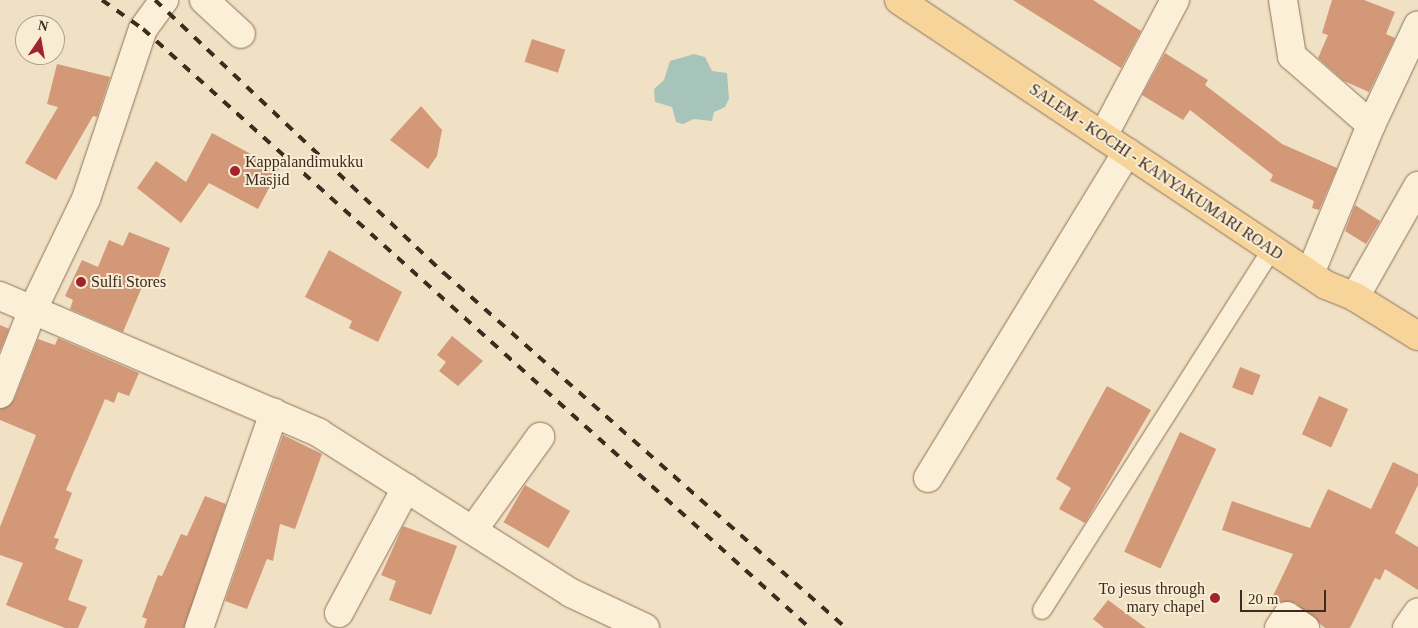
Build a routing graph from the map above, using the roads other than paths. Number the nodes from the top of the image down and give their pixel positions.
1 (164, 0) edge
2 (204, 0) edge
3 (899, 0) edge
4 (1175, 0) edge
5 (1283, 0) edge
6 (1418, 25) edge
7 (241, 34) dead end
8 (1371, 125) junction
9 (1103, 136) junction
10 (1127, 152) junction
11 (1418, 186) edge
12 (1272, 249) junction
13 (1310, 274) junction
14 (0, 296) edge
15 (1355, 297) junction
16 (33, 309) junction
17 (1418, 336) edge
18 (0, 394) edge
19 (274, 413) junction
20 (540, 437) dead end
21 (928, 478) dead end
22 (406, 488) junction
23 (472, 530) junction
24 (1042, 610) dead end
25 (1418, 612) edge
26 (339, 613) dead end
27 (199, 628) edge
28 (644, 628) edge
29 (1279, 628) edge
30 (1305, 628) edge
31 (1408, 628) edge

1 - 16 street
2 - 7 street
3 - 9 main road, SALEM - KOCHI - KANYAKUMARI ROAD
4 - 9 street
5 - 8 street
6 - 8 street
8 - 13 street
9 - 10 main road, SALEM - KOCHI - KANYAKUMARI ROAD
10 - 12 main road, SALEM - KOCHI - KANYAKUMARI ROAD
10 - 21 street
11 - 15 street
12 - 13 main road, SALEM - KOCHI - KANYAKUMARI ROAD
12 - 24 lane
13 - 15 main road, SALEM - KOCHI - KANYAKUMARI ROAD
14 - 16 street
15 - 17 main road, SALEM - KOCHI - KANYAKUMARI ROAD
16 - 18 street
16 - 19 street
19 - 22 street
19 - 27 street
20 - 23 street
22 - 23 street
22 - 26 street
23 - 28 street
25 - 31 street
29 - 30 street

